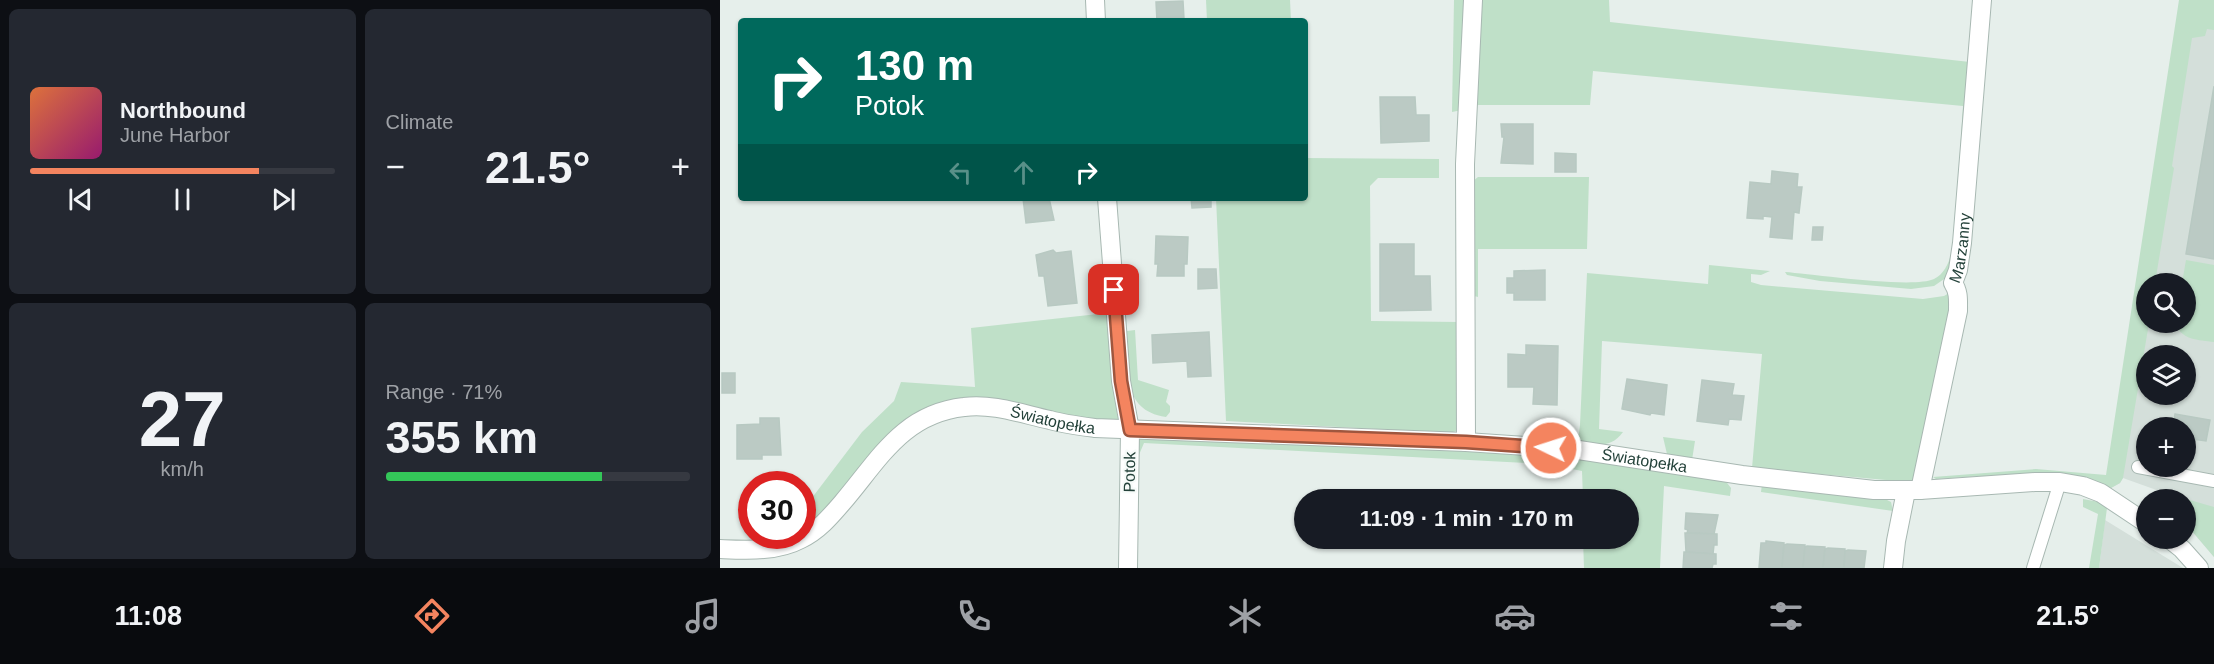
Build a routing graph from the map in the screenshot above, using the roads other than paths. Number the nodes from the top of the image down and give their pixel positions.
1 (1095, 0) edge
2 (1473, 0) edge
3 (1982, 0) edge
4 (1096, 18) edge
5 (1107, 201) edge
6 (1130, 430) junction
7 (1466, 442) junction
8 (2192, 477) edge
9 (2214, 481) edge
10 (2061, 482) junction
11 (1913, 490) junction
12 (2136, 516) edge
13 (720, 549) edge
14 (2182, 549) edge
15 (1128, 568) edge
16 (1893, 568) edge
17 (2033, 568) edge
18 (2199, 568) edge

1 - 4 street
2 - 7 street
3 - 11 street, Marzanny
5 - 6 street, Potok
6 - 7 street, Światopełka
6 - 13 street, Światopełka
6 - 15 street, Potok
7 - 11 street, Światopełka
8 - 9 lane
10 - 11 street, Światopełka
10 - 12 street, Światopełka
10 - 17 lane
11 - 16 street, Marzanny
14 - 18 street

